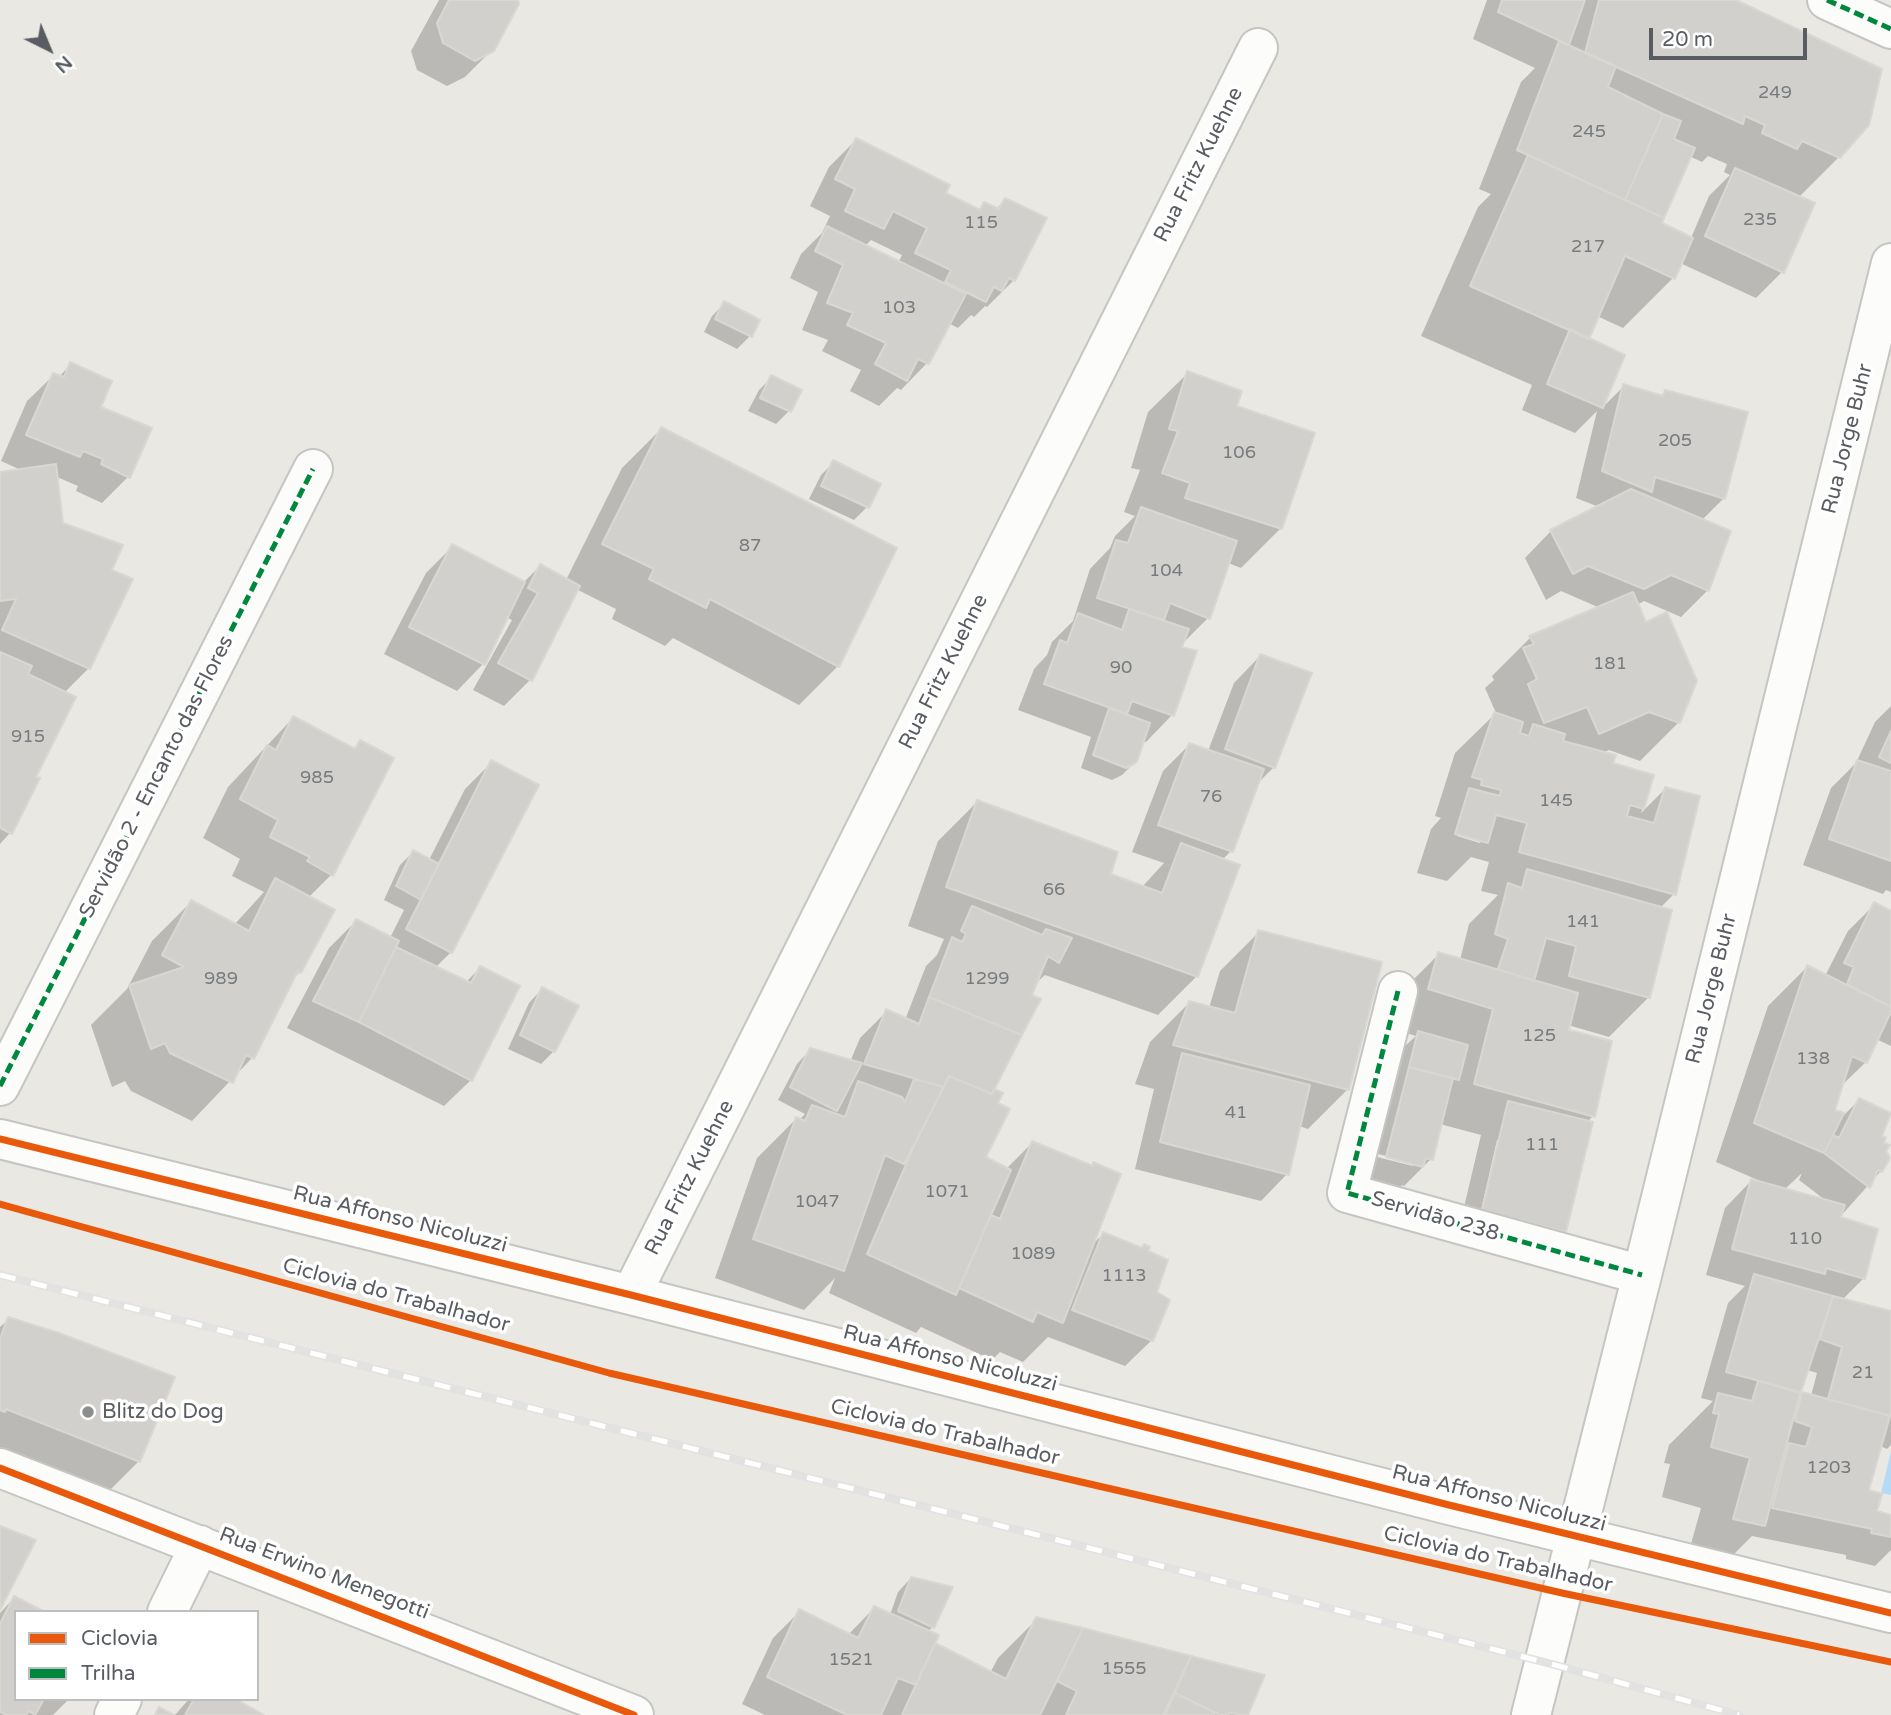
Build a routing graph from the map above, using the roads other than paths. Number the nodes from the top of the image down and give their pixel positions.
1 (1827, 0) edge
2 (1891, 29) edge
3 (1258, 48) dead end
4 (1891, 263) edge
5 (313, 468) dead end
6 (1398, 991) dead end
7 (0, 1086) edge
8 (0, 1139) edge
9 (1642, 1275) junction
10 (631, 1296) junction
11 (0, 1468) edge
12 (1576, 1535) junction
13 (200, 1545) junction
14 (168, 1610) edge
15 (1891, 1613) edge
16 (623, 1713) edge
17 (1531, 1715) edge

1 - 2 street
3 - 10 street, Rua Fritz Kuehne
4 - 9 street, Rua Jorge Buhr
5 - 7 street, Servidão 2 - Encanto das Flores
6 - 9 street, Servidão 238
8 - 10 street, Rua Affonso Nicoluzzi
9 - 12 street, Rua Jorge Buhr
10 - 12 street, Rua Affonso Nicoluzzi
11 - 13 street, Rua Erwino Menegotti
12 - 15 street, Rua Affonso Nicoluzzi
12 - 17 street, Rua Jorge Buhr
13 - 14 street
13 - 16 street, Rua Erwino Menegotti

